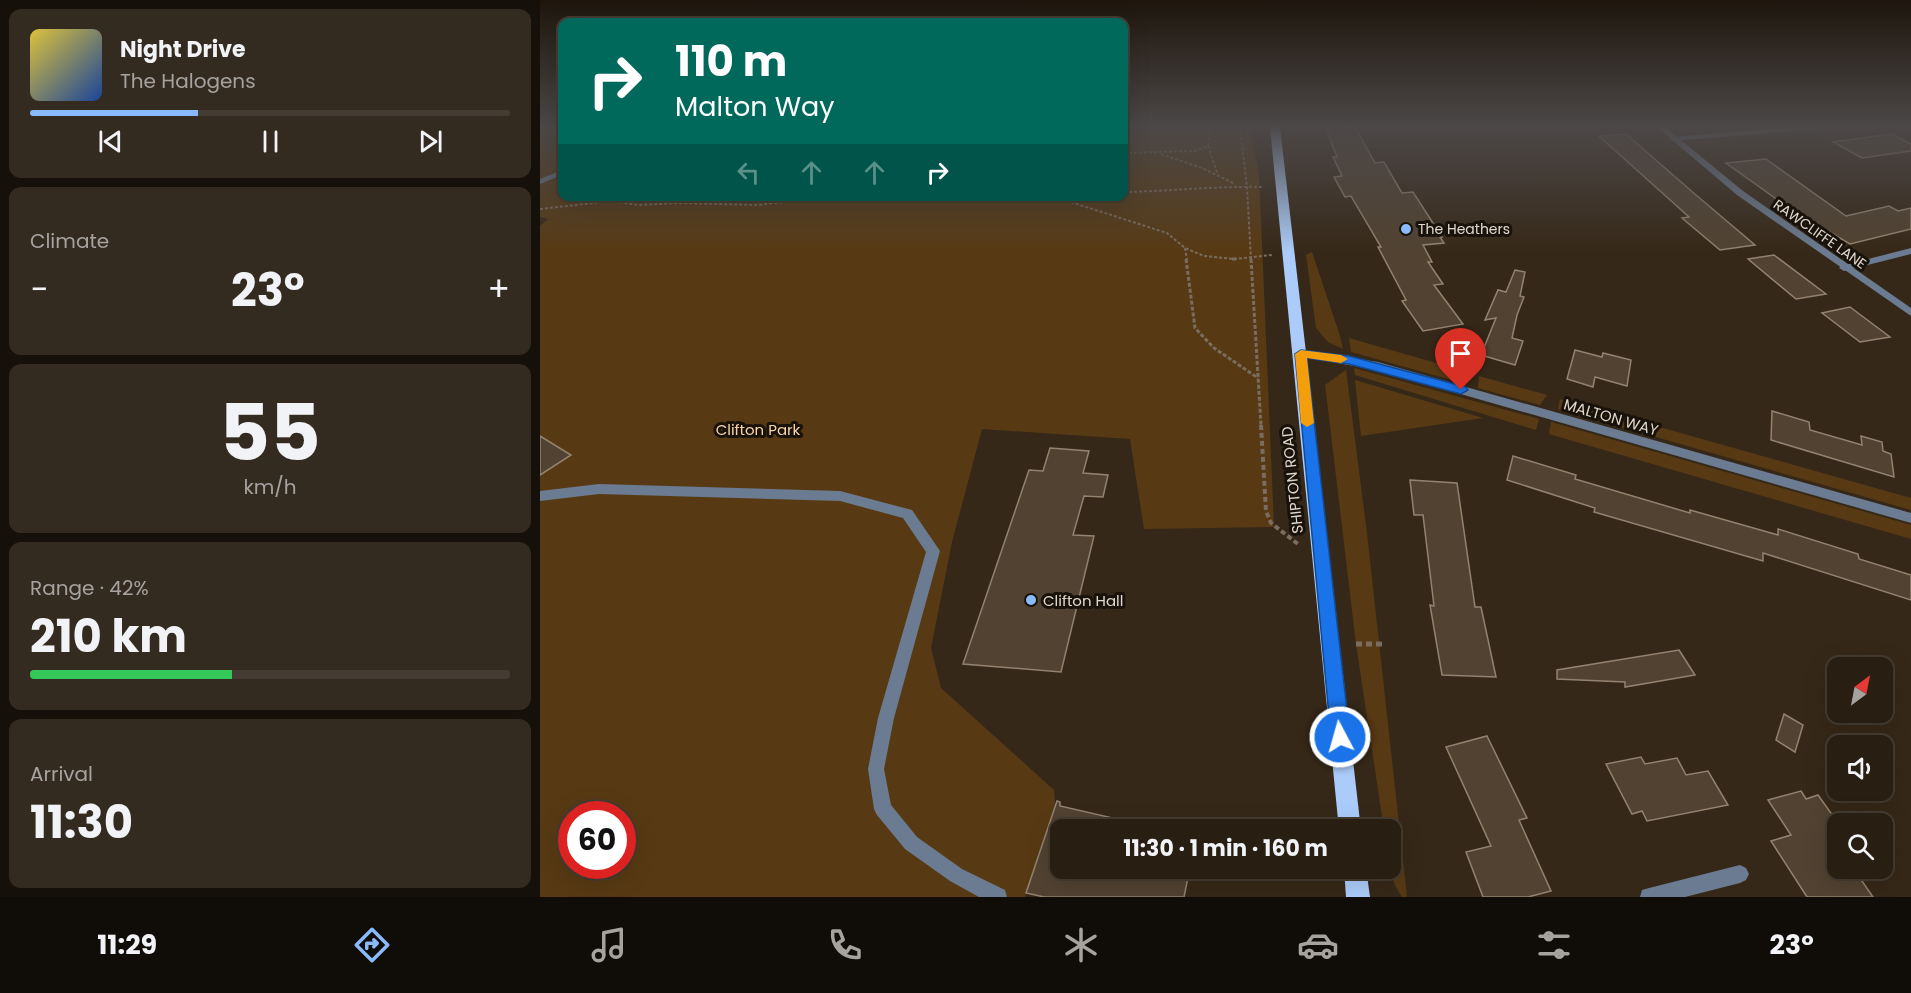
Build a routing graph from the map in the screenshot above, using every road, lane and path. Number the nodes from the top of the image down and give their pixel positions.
1 (1202, 169) edge
2 (1216, 169) edge
3 (1245, 169) edge
4 (1279, 169) edge
5 (1710, 169) edge
6 (558, 174) edge
7 (1218, 175) junction
8 (540, 182) edge
9 (1237, 185) junction
10 (1247, 187) junction
11 (1281, 187) junction
12 (1128, 192) edge
13 (578, 201) edge
14 (612, 201) edge
15 (612, 201) edge
16 (789, 201) edge
17 (1068, 201) edge
18 (561, 205) junction
19 (540, 209) edge
20 (1185, 248) junction
21 (1911, 251) edge
22 (1288, 253) junction
23 (1251, 258) junction
24 (1844, 267) junction
25 (1911, 313) edge
26 (1301, 354) junction
27 (1258, 379) junction
28 (540, 496) edge
29 (1911, 518) edge
30 (1322, 563) junction
31 (1356, 644) dead end
32 (1382, 644) dead end
33 (1349, 819) edge
34 (1740, 874) dead end
35 (1356, 879) edge
36 (998, 897) edge
37 (1358, 897) edge
38 (1649, 897) edge

1 - 7 path
2 - 7 path
3 - 10 path
4 - 11 main road, SHIPTON ROAD
5 - 24 street, RAWCLIFFE LANE
6 - 8 street
7 - 9 path
9 - 10 path
9 - 12 path
10 - 11 path
10 - 23 path
11 - 22 main road, SHIPTON ROAD
13 - 18 path
14 - 18 path
15 - 16 path
17 - 20 path
18 - 19 path
20 - 23 path
20 - 27 path
21 - 24 street
22 - 23 path
22 - 26 main road, SHIPTON ROAD
23 - 27 path
24 - 25 street, RAWCLIFFE LANE
26 - 29 street, MALTON WAY
26 - 30 main road, SHIPTON ROAD
27 - 30 path
28 - 36 street
30 - 33 main road, SHIPTON ROAD
31 - 32 path
34 - 38 street
35 - 37 main road

